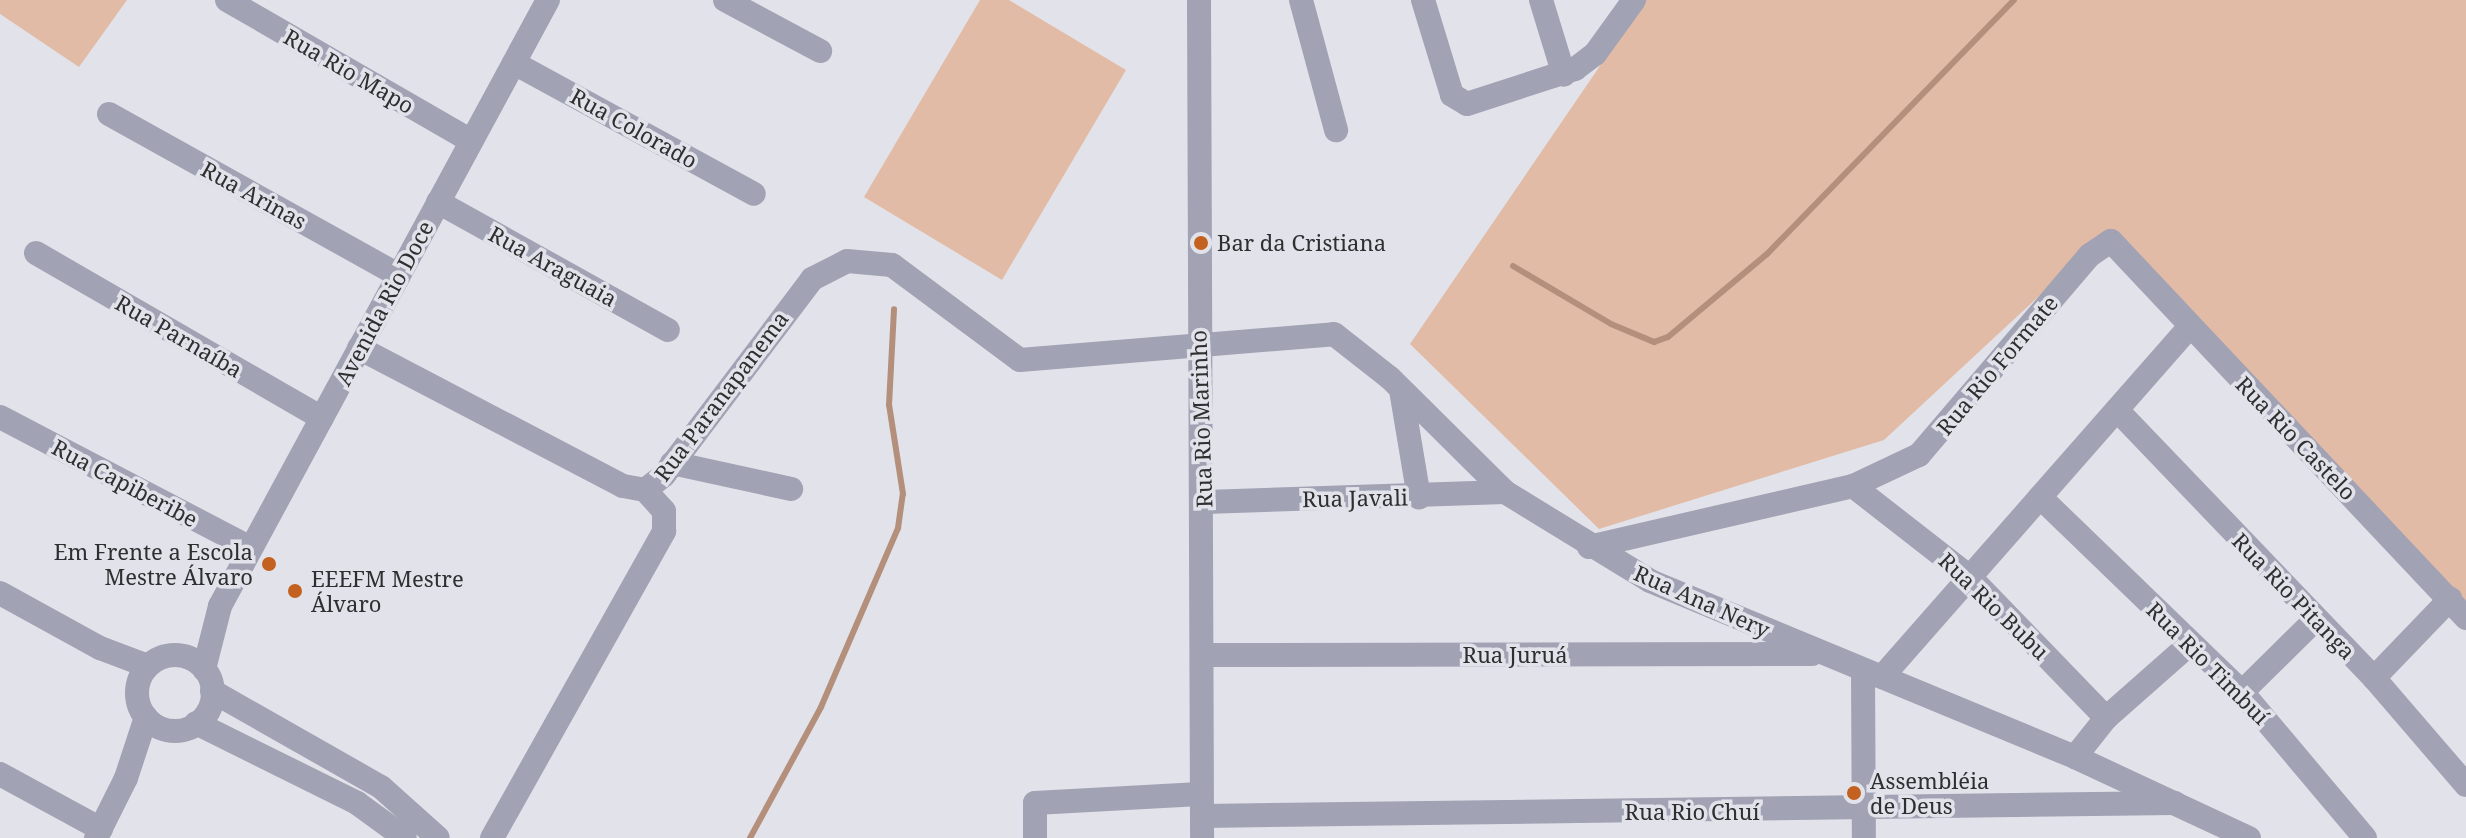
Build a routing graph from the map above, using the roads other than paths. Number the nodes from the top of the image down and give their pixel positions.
1 (227, 0) edge
2 (548, 0) edge
3 (725, 0) edge
4 (1199, 0) edge
5 (1301, 0) edge
6 (1423, 0) edge
7 (1541, 0) edge
8 (1634, 0) edge
9 (820, 51) dead end
10 (514, 63) junction
11 (1564, 75) junction
12 (109, 114) dead end
13 (1336, 130) dead end
14 (471, 141) junction
15 (754, 194) dead end
16 (438, 202) junction
17 (36, 253) dead end
18 (2127, 258) joint
19 (398, 275) junction
20 (2190, 327) junction
21 (668, 330) dead end
22 (1198, 347) junction
23 (359, 348) junction
24 (1020, 360) joint
25 (1401, 390) junction
26 (2117, 410) junction
27 (0, 417) edge
28 (322, 418) junction
29 (672, 463) junction
30 (1842, 487) junction
31 (791, 489) dead end
32 (645, 490) junction
33 (1505, 492) junction
34 (1419, 497) junction
35 (2040, 497) junction
36 (1205, 502) junction
37 (1589, 547) junction
38 (251, 548) junction
39 (1970, 577) junction
40 (0, 593) edge
41 (2450, 599) junction
42 (220, 606) junction
43 (2466, 618) edge
44 (2315, 620) junction
45 (2191, 643) junction
46 (100, 648) junction
47 (1827, 654) junction
48 (176, 655) junction
49 (1203, 655) junction
50 (148, 666) junction
51 (1872, 674) junction
52 (2374, 678) junction
53 (208, 680) junction
54 (137, 691) junction
55 (2242, 692) junction
56 (2106, 718) junction
57 (155, 723) junction
58 (196, 723) junction
59 (2075, 757) junction
60 (0, 774) edge
61 (2466, 785) edge
62 (2181, 803) junction
63 (1864, 811) junction
64 (1202, 816) edge
65 (98, 833) edge
66 (405, 838) edge
67 (438, 838) edge
68 (492, 838) edge
69 (1035, 838) edge
70 (1864, 838) edge
71 (2249, 838) edge
72 (2365, 838) edge

1 - 14 street, Rua Rio Mapo
2 - 10 street, Avenida Rio Doce
3 - 9 street
4 - 22 street, Rua Rio Marinho
5 - 13 street
6 - 11 street
7 - 11 street
8 - 11 street
10 - 14 street, Avenida Rio Doce
10 - 15 street, Rua Colorado
12 - 19 street, Rua Arinas
14 - 16 street, Avenida Rio Doce
16 - 19 street, Avenida Rio Doce
16 - 21 street, Rua Araguaia
17 - 28 street, Rua Parnaíba
18 - 20 street, Rua Rio Castelo
18 - 30 street, Rua Rio Formate
19 - 23 street, Avenida Rio Doce
20 - 26 street
20 - 41 street, Rua Rio Castelo
22 - 24 street, Rua Ana Nery
22 - 25 street, Rua Ana Nery
22 - 36 street, Rua Rio Marinho
23 - 28 street, Avenida Rio Doce
23 - 32 street, Rua Paranapanema
24 - 29 street, Rua Paranapanema
25 - 33 street, Rua Ana Nery
25 - 34 street
26 - 35 street
26 - 44 street, Rua Rio Pitanga
27 - 38 street, Rua Capiberibe
28 - 38 street, Avenida Rio Doce
29 - 31 street
29 - 32 street, Rua Paranapanema
30 - 37 street
30 - 39 street, Rua Rio Bubu
32 - 68 street
33 - 34 street, Rua Javali
33 - 37 street, Rua Ana Nery
34 - 36 street, Rua Javali
35 - 39 street
35 - 45 street, Rua Rio Timbuí
36 - 49 street, Rua Rio Marinho
37 - 47 street, Rua Ana Nery
38 - 42 street, Avenida Rio Doce
39 - 51 street
39 - 56 street, Rua Rio Bubu
40 - 46 street
41 - 43 street, Rua Rio Castelo
41 - 52 street
42 - 48 street, Avenida Rio Doce
42 - 53 street, Avenida Rio Doce
44 - 52 street, Rua Rio Pitanga
44 - 55 street
45 - 55 street, Rua Rio Timbuí
45 - 56 street
46 - 50 street
46 - 54 street
47 - 49 street, Rua Juruá
47 - 51 street, Rua Ana Nery
48 - 50 street
48 - 53 street
49 - 64 street, Rua Rio Marinho
50 - 54 street
51 - 59 street, Rua Ana Nery
51 - 63 street
52 - 61 street, Rua Rio Pitanga
53 - 58 street
53 - 67 street
54 - 57 street
55 - 72 street, Rua Rio Timbuí
56 - 59 street
57 - 58 street
57 - 65 street
58 - 66 street
59 - 62 street, Rua Ana Nery
60 - 65 street
62 - 63 street, Rua Rio Chuí
62 - 71 street, Rua Ana Nery
63 - 64 street, Rua Rio Chuí
63 - 70 street
64 - 69 street, Rua Rio Chuí

